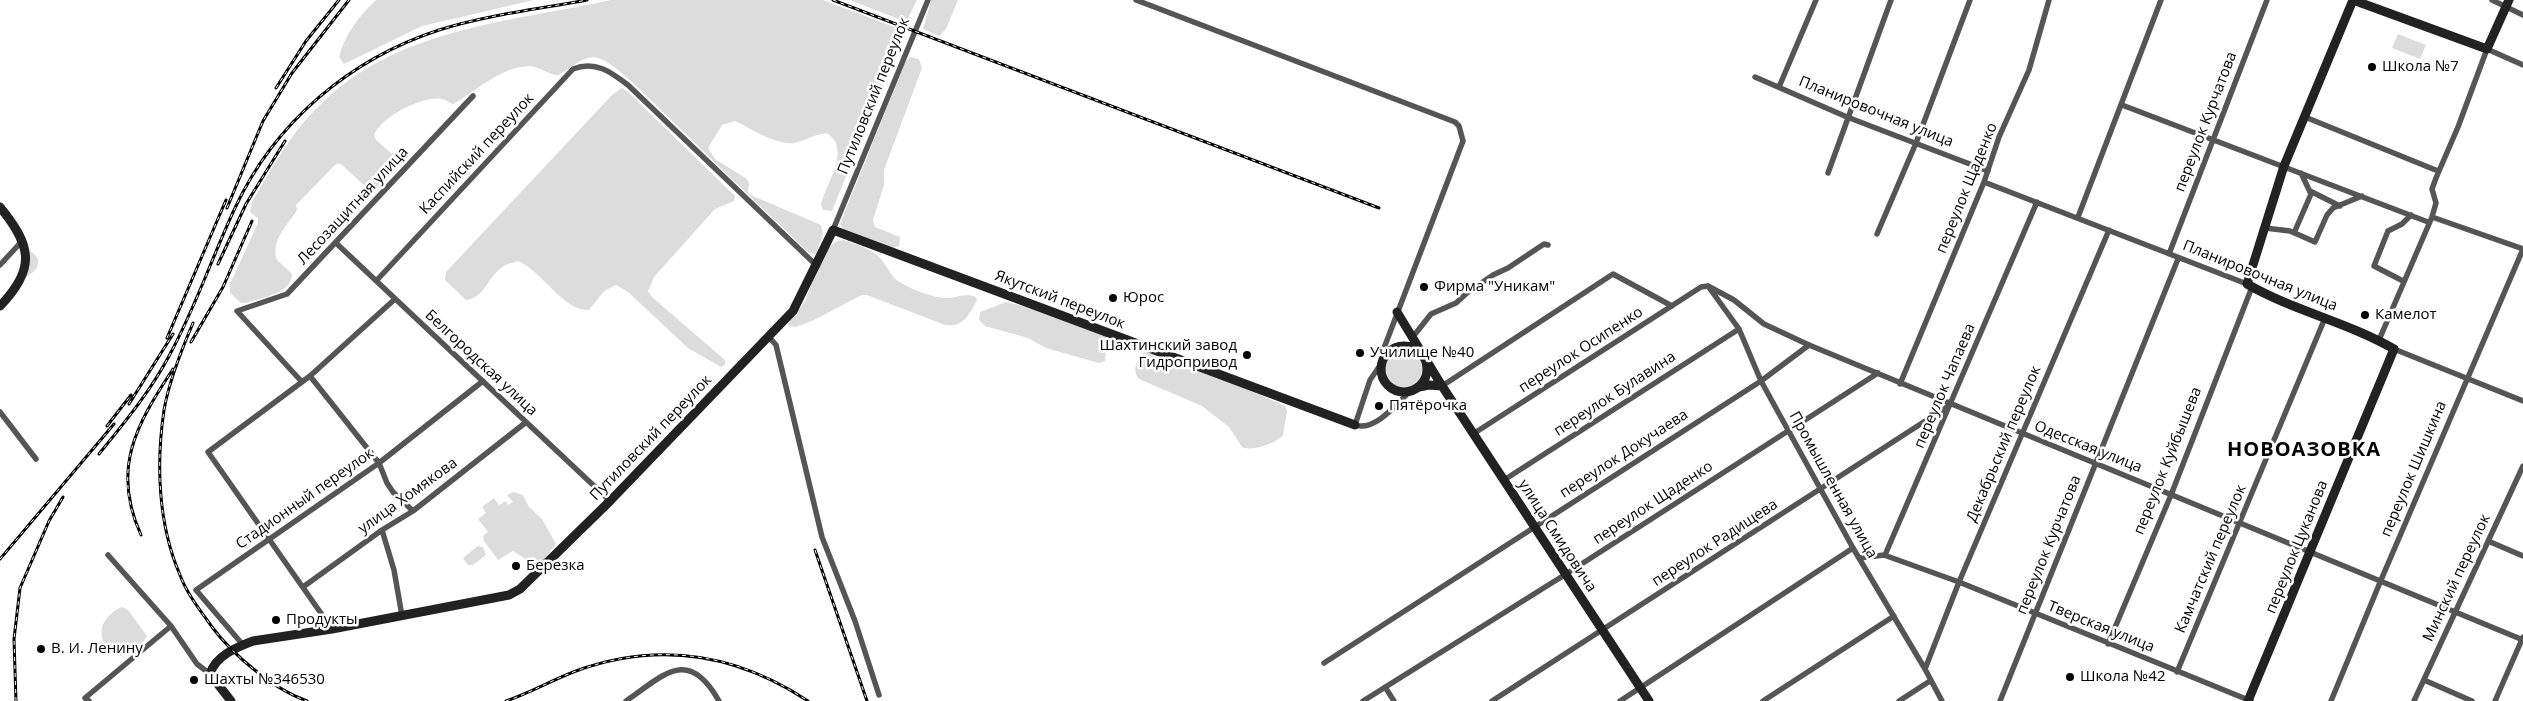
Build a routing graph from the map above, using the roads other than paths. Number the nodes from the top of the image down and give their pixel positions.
1 (928, 0) edge
2 (1136, 0) edge
3 (1816, 0) edge
4 (1891, 0) edge
5 (1970, 0) edge
6 (2049, 0) edge
7 (2161, 0) edge
8 (2267, 0) edge
9 (2353, 0) edge
10 (2492, 0) edge
11 (2508, 3) edge
12 (2523, 15) edge
13 (2487, 49) junction
14 (2523, 65) edge
15 (1755, 77) dead end
16 (1779, 87) junction
17 (473, 96) dead end
18 (2122, 105) junction
19 (1847, 117) junction
20 (2305, 117) junction
21 (2212, 140) junction
22 (1916, 143) junction
23 (2284, 166) junction
24 (1988, 171) junction
25 (2438, 171) junction
26 (1828, 172) dead end
27 (2301, 173) junction
28 (1984, 182) junction
29 (2310, 191) junction
30 (2362, 196) junction
31 (2037, 202) junction
32 (2340, 206) junction
33 (0, 207) edge
34 (2411, 215) junction
35 (2078, 217) junction
36 (2430, 219) junction
37 (2265, 228) junction
38 (833, 230) junction
39 (2109, 230) junction
40 (2294, 233) junction
41 (1878, 234) dead end
42 (24, 240) junction
43 (336, 244) junction
44 (1548, 245) dead end
45 (2523, 249) edge
46 (2169, 254) junction
47 (2178, 259) junction
48 (0, 265) edge
49 (817, 266) junction
50 (377, 280) junction
51 (2404, 281) junction
52 (2250, 286) junction
53 (1704, 287) junction
54 (395, 299) junction
55 (0, 306) edge
56 (1672, 306) junction
57 (1397, 312) junction
58 (2325, 318) junction
59 (1739, 329) junction
60 (769, 337) junction
61 (1412, 338) junction
62 (2379, 340) junction
63 (1809, 344) junction
64 (2394, 349) junction
65 (1422, 356) junction
66 (1382, 362) junction
67 (1878, 373) junction
68 (310, 376) junction
69 (2467, 378) junction
70 (483, 381) junction
71 (1761, 381) junction
72 (302, 382) junction
73 (1900, 384) junction
74 (1442, 386) junction
75 (1419, 387) junction
76 (1408, 392) junction
77 (2523, 401) edge
78 (1950, 405) junction
79 (0, 412) edge
80 (526, 423) junction
81 (1355, 425) junction
82 (1788, 430) junction
83 (1473, 434) junction
84 (2022, 434) junction
85 (36, 459) dead end
86 (379, 463) junction
87 (2096, 464) junction
88 (2523, 466) edge
89 (2520, 478) edge
90 (1504, 480) junction
91 (1822, 489) junction
92 (2170, 495) junction
93 (610, 501) junction
94 (413, 511) junction
95 (2240, 523) junction
96 (1534, 526) junction
97 (382, 530) junction
98 (271, 540) junction
99 (2488, 541) junction
100 (1853, 548) junction
101 (2310, 551) junction
102 (108, 555) dead end
103 (1885, 555) junction
104 (2523, 556) edge
105 (1859, 558) junction
106 (1566, 574) junction
107 (2381, 580) junction
108 (1959, 582) junction
109 (303, 587) junction
110 (2456, 612) junction
111 (2035, 614) junction
112 (402, 616) junction
113 (1894, 616) junction
114 (171, 626) junction
115 (332, 629) junction
116 (1602, 630) junction
117 (2522, 639) edge
118 (2108, 644) junction
119 (243, 645) junction
120 (1324, 663) dead end
121 (1926, 669) junction
122 (2177, 672) junction
123 (210, 674) junction
124 (2424, 680) junction
125 (1930, 681) junction
126 (1385, 687) junction
127 (1640, 688) junction
128 (879, 695) dead end
129 (87, 699) edge
130 (231, 701) edge
131 (626, 701) edge
132 (719, 701) edge
133 (1363, 701) edge
134 (1394, 701) edge
135 (1492, 701) edge
136 (1620, 701) edge
137 (1649, 701) edge
138 (1763, 701) edge
139 (1899, 701) edge
140 (1942, 701) edge
141 (2000, 701) edge
142 (2250, 701) edge
143 (2332, 701) edge
144 (2414, 701) edge
145 (2472, 701) edge
146 (2495, 701) edge

1 - 38 street, Путиловский переулок
2 - 57 street
3 - 16 street
4 - 19 street
5 - 22 street
6 - 24 street, переулок Щаденко
7 - 18 street
8 - 21 street, переулок Курчатова
9 - 13 main road
9 - 20 main road, переулок Куйбышева
10 - 11 street
11 - 12 street
11 - 13 main road
13 - 14 street
13 - 25 street
15 - 16 street, Планировочная улица
16 - 19 street, Планировочная улица
17 - 43 street, Лесозащитная улица
18 - 21 street
18 - 35 street
19 - 22 street, Планировочная улица
19 - 26 street
20 - 23 main road, переулок Куйбышева
20 - 25 street
21 - 23 street
21 - 46 street, переулок Курчатова
22 - 24 street, Планировочная улица
22 - 41 street
23 - 27 street
23 - 37 main road, переулок Куйбышева
24 - 28 street, переулок Щаденко
25 - 36 street
27 - 29 street
27 - 30 street
28 - 31 street, Планировочная улица
28 - 73 street, переулок Щаденко
29 - 32 street
29 - 40 street
30 - 32 street
30 - 34 street
31 - 35 street, Планировочная улица
31 - 78 street, переулок Чапаева
32 - 40 street
33 - 42 main road
34 - 36 street
34 - 51 street
35 - 39 street, Планировочная улица
36 - 45 street
36 - 51 street
37 - 40 street
37 - 52 main road, переулок Куйбышева
38 - 49 main road, Путиловский переулок
38 - 81 main road, Якутский переулок
39 - 46 street, Планировочная улица
39 - 84 street, Декабрьский переулок
42 - 48 street
42 - 55 main road
43 - 50 street, Белгородская улица
43 - 72 street, Лесозащитная улица
44 - 61 street
45 - 69 street, переулок Шишкина
46 - 47 street, Планировочная улица
47 - 52 street, Планировочная улица
47 - 87 street, переулок Курчатова
49 - 50 street, Каспийский переулок
49 - 60 main road, Путиловский переулок
50 - 54 street, Белгородская улица
51 - 62 street
52 - 58 main road, Планировочная улица
52 - 92 street, переулок Куйбышева
53 - 56 street, переулок Осипенко
53 - 59 street, Промышленная улица
53 - 63 street, Одесская улица
54 - 68 street
54 - 70 street, Белгородская улица
56 - 74 street
56 - 83 street, переулок Осипенко
57 - 61 main road, улица Смидовича
57 - 66 street
58 - 62 main road, Планировочная улица
58 - 95 street, Камчатский переулок
59 - 71 street, Промышленная улица
59 - 90 street, переулок Булавина
60 - 93 main road, Путиловский переулок
60 - 128 street
61 - 65 main road, улица Смидовича
62 - 64 main road, Планировочная улица
63 - 67 street, Одесская улица
63 - 71 street, переулок Докучаева
64 - 69 street, Планировочная улица
64 - 101 main road, переулок Цуканова
65 - 66 main road
65 - 74 main road, улица Смидовича
65 - 75 main road
66 - 76 main road
66 - 81 street
67 - 73 street, Одесская улица
67 - 82 street, переулок Щаденко
68 - 72 street
68 - 86 street
69 - 77 street, Планировочная улица
69 - 107 street, переулок Шишкина
70 - 80 street, Белгородская улица
70 - 86 street, Стадионный переулок
71 - 82 street, Промышленная улица
71 - 96 street, переулок Докучаева
72 - 98 street
73 - 78 street, Одесская улица
74 - 75 main road
74 - 83 main road, улица Смидовича
75 - 76 main road
76 - 81 street
78 - 84 street, Одесская улица
78 - 91 street, переулок Радищева
78 - 103 street, переулок Чапаева
79 - 85 street
80 - 93 street, Белгородская улица
80 - 94 street, улица Хомякова
82 - 91 street, Промышленная улица
82 - 106 street, переулок Щаденко
83 - 90 main road, улица Смидовича
84 - 87 street, Одесская улица
84 - 108 street, Декабрьский переулок
86 - 94 street
86 - 98 street, Стадионный переулок
87 - 92 street, Одесская улица
87 - 111 street, переулок Курчатова
88 - 89 street, Минский переулок
89 - 99 street, Минский переулок
90 - 96 main road, улица Смидовича
91 - 100 street, Промышленная улица
91 - 116 street, переулок Радищева
92 - 95 street, Одесская улица
92 - 118 street, переулок Куйбышева
93 - 112 main road, Путиловский переулок
94 - 97 street, улица Хомякова
95 - 101 street, Одесская улица
95 - 122 street, Камчатский переулок
96 - 106 main road, улица Смидовича
96 - 120 street, переулок Докучаева
97 - 109 street, улица Хомякова
97 - 112 street
98 - 109 street
98 - 119 street, Стадионный переулок
99 - 104 street
99 - 110 street, Минский переулок
100 - 105 street, Промышленная улица
100 - 127 street
101 - 107 street, Одесская улица
101 - 142 main road, переулок Цуканова
102 - 114 street
103 - 105 street
103 - 108 street, Тверская улица
105 - 113 street, Промышленная улица
106 - 116 main road, улица Смидовича
106 - 126 street, переулок Щаденко
107 - 110 street, Одесская улица
107 - 143 street, переулок Шишкина
108 - 111 street, Тверская улица
108 - 121 street, Декабрьский переулок
109 - 115 street
110 - 117 street, Одесская улица
110 - 124 street, Минский переулок
111 - 118 street, Тверская улица
111 - 141 street, переулок Курчатова
112 - 115 main road, Путиловский переулок
113 - 121 street, Промышленная улица
113 - 138 street
114 - 123 street
114 - 129 street
115 - 119 main road, Путиловский переулок
116 - 127 main road, улица Смидовича
116 - 135 street, переулок Радищева
117 - 146 street
118 - 122 street, Тверская улица
119 - 123 main road, Путиловский переулок
121 - 125 street, Промышленная улица
122 - 142 street, Тверская улица
123 - 130 main road
124 - 144 street, Минский переулок
124 - 145 street
125 - 139 street
125 - 140 street, Промышленная улица
126 - 133 street, переулок Щаденко
126 - 134 street
127 - 136 street
127 - 137 main road, улица Смидовича
131 - 132 street

